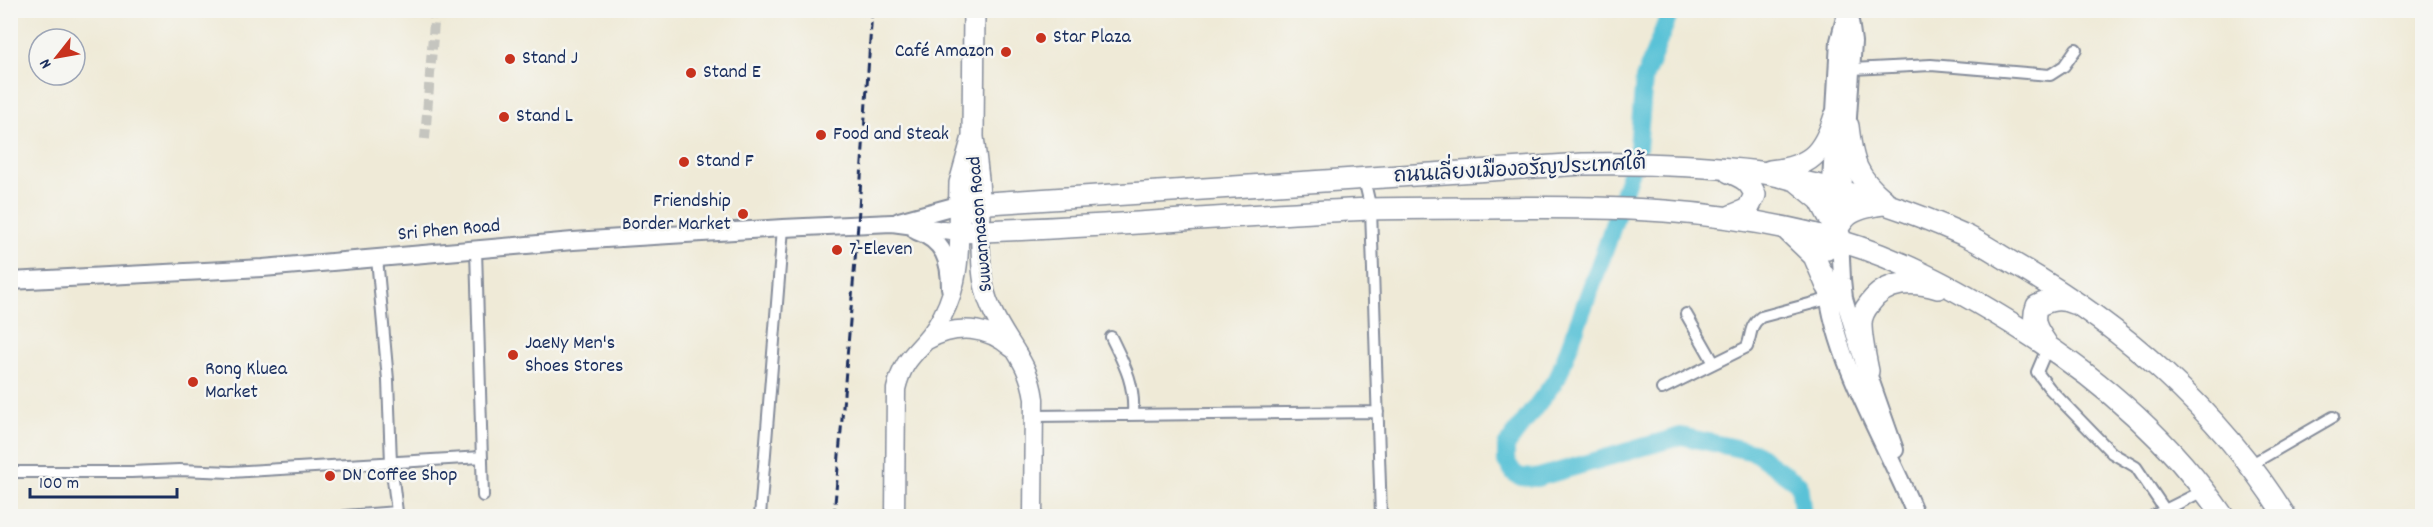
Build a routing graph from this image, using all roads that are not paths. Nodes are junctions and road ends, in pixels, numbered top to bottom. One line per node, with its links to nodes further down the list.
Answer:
1 (974, 10): 6 (highway, Suwannason Road)
2 (1848, 10): 4 (main road); 5 (main road)
3 (2076, 49): 4 (street)
4 (1852, 69): 5 (main road)
5 (1841, 121): 8 (highway); 13 (highway); 16 (main road)
6 (973, 137): 11 (highway, Suwannason Road); 12 (highway, Suwannason Road)
7 (1723, 169): 8 (highway, ถนนเลี่ยงเมืองอรัญประเทศใต้); 9 (highway, ถนนเลี่ยงเมืองอรัญประเทศใต้); 15 (highway)
8 (1760, 172): 10 (highway, ถนนเลี่ยงเมืองอรัญประเทศใต้)
9 (1364, 179): 11 (highway, ถนนเลี่ยงเมืองอรัญประเทศใต้); 14 (street)
10 (1795, 180): 16 (highway, ถนนเลี่ยงเมืองอรัญประเทศใต้); 16 (highway)
11 (979, 204): 12 (highway, ถนนเลี่ยงเมืองอรัญประเทศใต้); 20 (highway, Suwannason Road)
12 (958, 205): 17 (main road, Sri Phen Road); 21 (highway, Suwannason Road)
13 (1888, 206): 16 (highway, ถนนเลี่ยงเมืองอรัญประเทศใต้); 16 (highway); 28 (highway, ถนนเลี่ยงเมืองอรัญประเทศใต้)
14 (1371, 209): 15 (highway, ถนนเลี่ยงเมืองอรัญประเทศใต้); 20 (highway, ถนนเลี่ยงเมืองอรัญประเทศใต้); 37 (street)
15 (1731, 216): 19 (highway, ถนนเลี่ยงเมืองอรัญประเทศใต้)
16 (1835, 220): 19 (highway, ถนนเลี่ยงเมืองอรัญประเทศใต้); 25 (main road); 26 (highway, ถนนเลี่ยงเมืองอรัญประเทศใต้); 35 (main road)
17 (892, 223): 18 (main road, Sri Phen Road); 21 (main road, Sri Phen Road); 27 (main road)
18 (783, 228): 22 (main road, Sri Phen Road); 50 (street)
19 (1792, 230): 25 (highway)
20 (980, 231): 21 (highway, ถนนเลี่ยงเมืองอรัญประเทศใต้); 33 (main road, Suwannason Road)
21 (959, 232): 27 (main road, Suwannason Road)
22 (476, 250): 23 (main road, Sri Phen Road); 41 (street)
23 (376, 258): 24 (main road, Sri Phen Road); 42 (street)
24 (10, 281)
25 (1827, 292): 34 (street); 47 (main road)
26 (1964, 296): 32 (highway, ถนนเลี่ยงเมืองอรัญประเทศใต้); 35 (highway)
27 (951, 298): 31 (main road, Suwannason Road)
28 (2080, 306): 32 (highway); 43 (highway, ถนนเลี่ยงเมืองอรัญประเทศใต้)
29 (1686, 314): 34 (street)
30 (1111, 337): 38 (street)
31 (923, 343): 33 (main road); 51 (main road, Suwannason Road)
32 (2048, 346): 45 (highway, ถนนเลี่ยงเมืองอรัญประเทศใต้); 48 (street)
33 (1017, 352): 39 (main road, Suwannason Road)
34 (1714, 363): 36 (street)
35 (1868, 371): 47 (main road)
36 (1662, 389)
37 (1378, 412): 38 (street); 53 (street)
38 (1133, 414): 39 (street)
39 (1033, 416): 52 (main road, Suwannason Road)
40 (2333, 417): 43 (street)
41 (482, 458): 42 (street); 46 (street)
42 (391, 463): 44 (street); 49 (street)
43 (2250, 465): 56 (highway, ถนนเลี่ยงเมืองอรัญประเทศใต้)
44 (10, 472)
45 (2205, 490): 48 (street); 55 (highway, ถนนเลี่ยงเมืองอรัญประเทศใต้)
46 (483, 496)
47 (1913, 510)
48 (2165, 510): 54 (street)
49 (345, 516)
50 (760, 516)
51 (895, 516)
52 (1033, 516)
53 (1381, 516)
54 (2153, 516)
55 (2223, 516)
56 (2284, 516)

